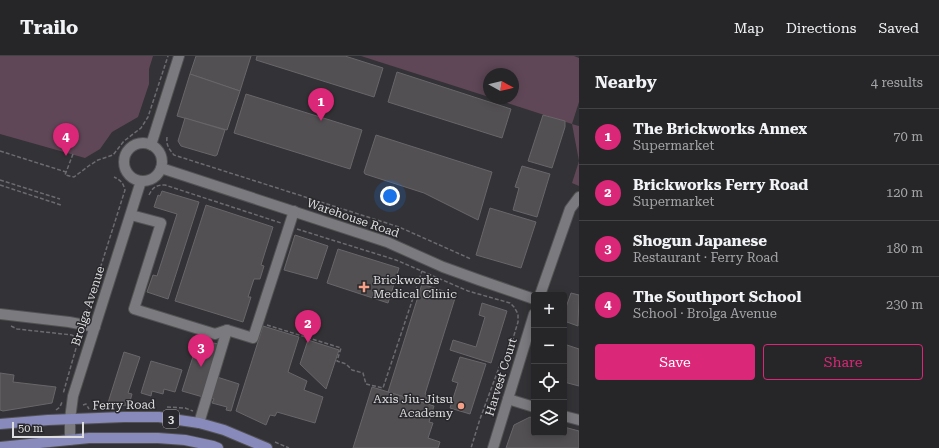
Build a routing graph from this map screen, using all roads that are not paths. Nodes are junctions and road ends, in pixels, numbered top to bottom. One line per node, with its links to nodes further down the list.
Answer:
1 (179, 56): 2 (street)
2 (151, 145): 3 (street); 4 (street)
3 (161, 168): 4 (street); 6 (street, Warehouse Road)
4 (141, 182): 7 (street, Brolga Avenue)
5 (579, 197): 8 (street)
6 (294, 211): 9 (street, Warehouse Road); 13 (street)
7 (131, 215): 12 (street, Brolga Avenue); 13 (street)
8 (541, 292)
9 (531, 298)
10 (0, 314): 12 (street)
11 (531, 324): 14 (street, Harvest Court)
12 (95, 327): 17 (street, Brolga Avenue)
13 (227, 330): 19 (street)
14 (508, 399): 15 (street); 25 (street, Harvest Court)
15 (531, 406)
16 (567, 417): 18 (street)
17 (70, 419): 19 (main road, Ferry Road / 3); 20 (main road, Ferry Road / 3); 21 (street, Brolga Avenue)
18 (579, 420)
19 (199, 423): 24 (main road, Ferry Road / 3)
20 (0, 424)
21 (70, 440): 22 (main road, 3); 23 (main road, 3)
22 (0, 447)
23 (214, 447)
24 (267, 448)
25 (493, 448)

